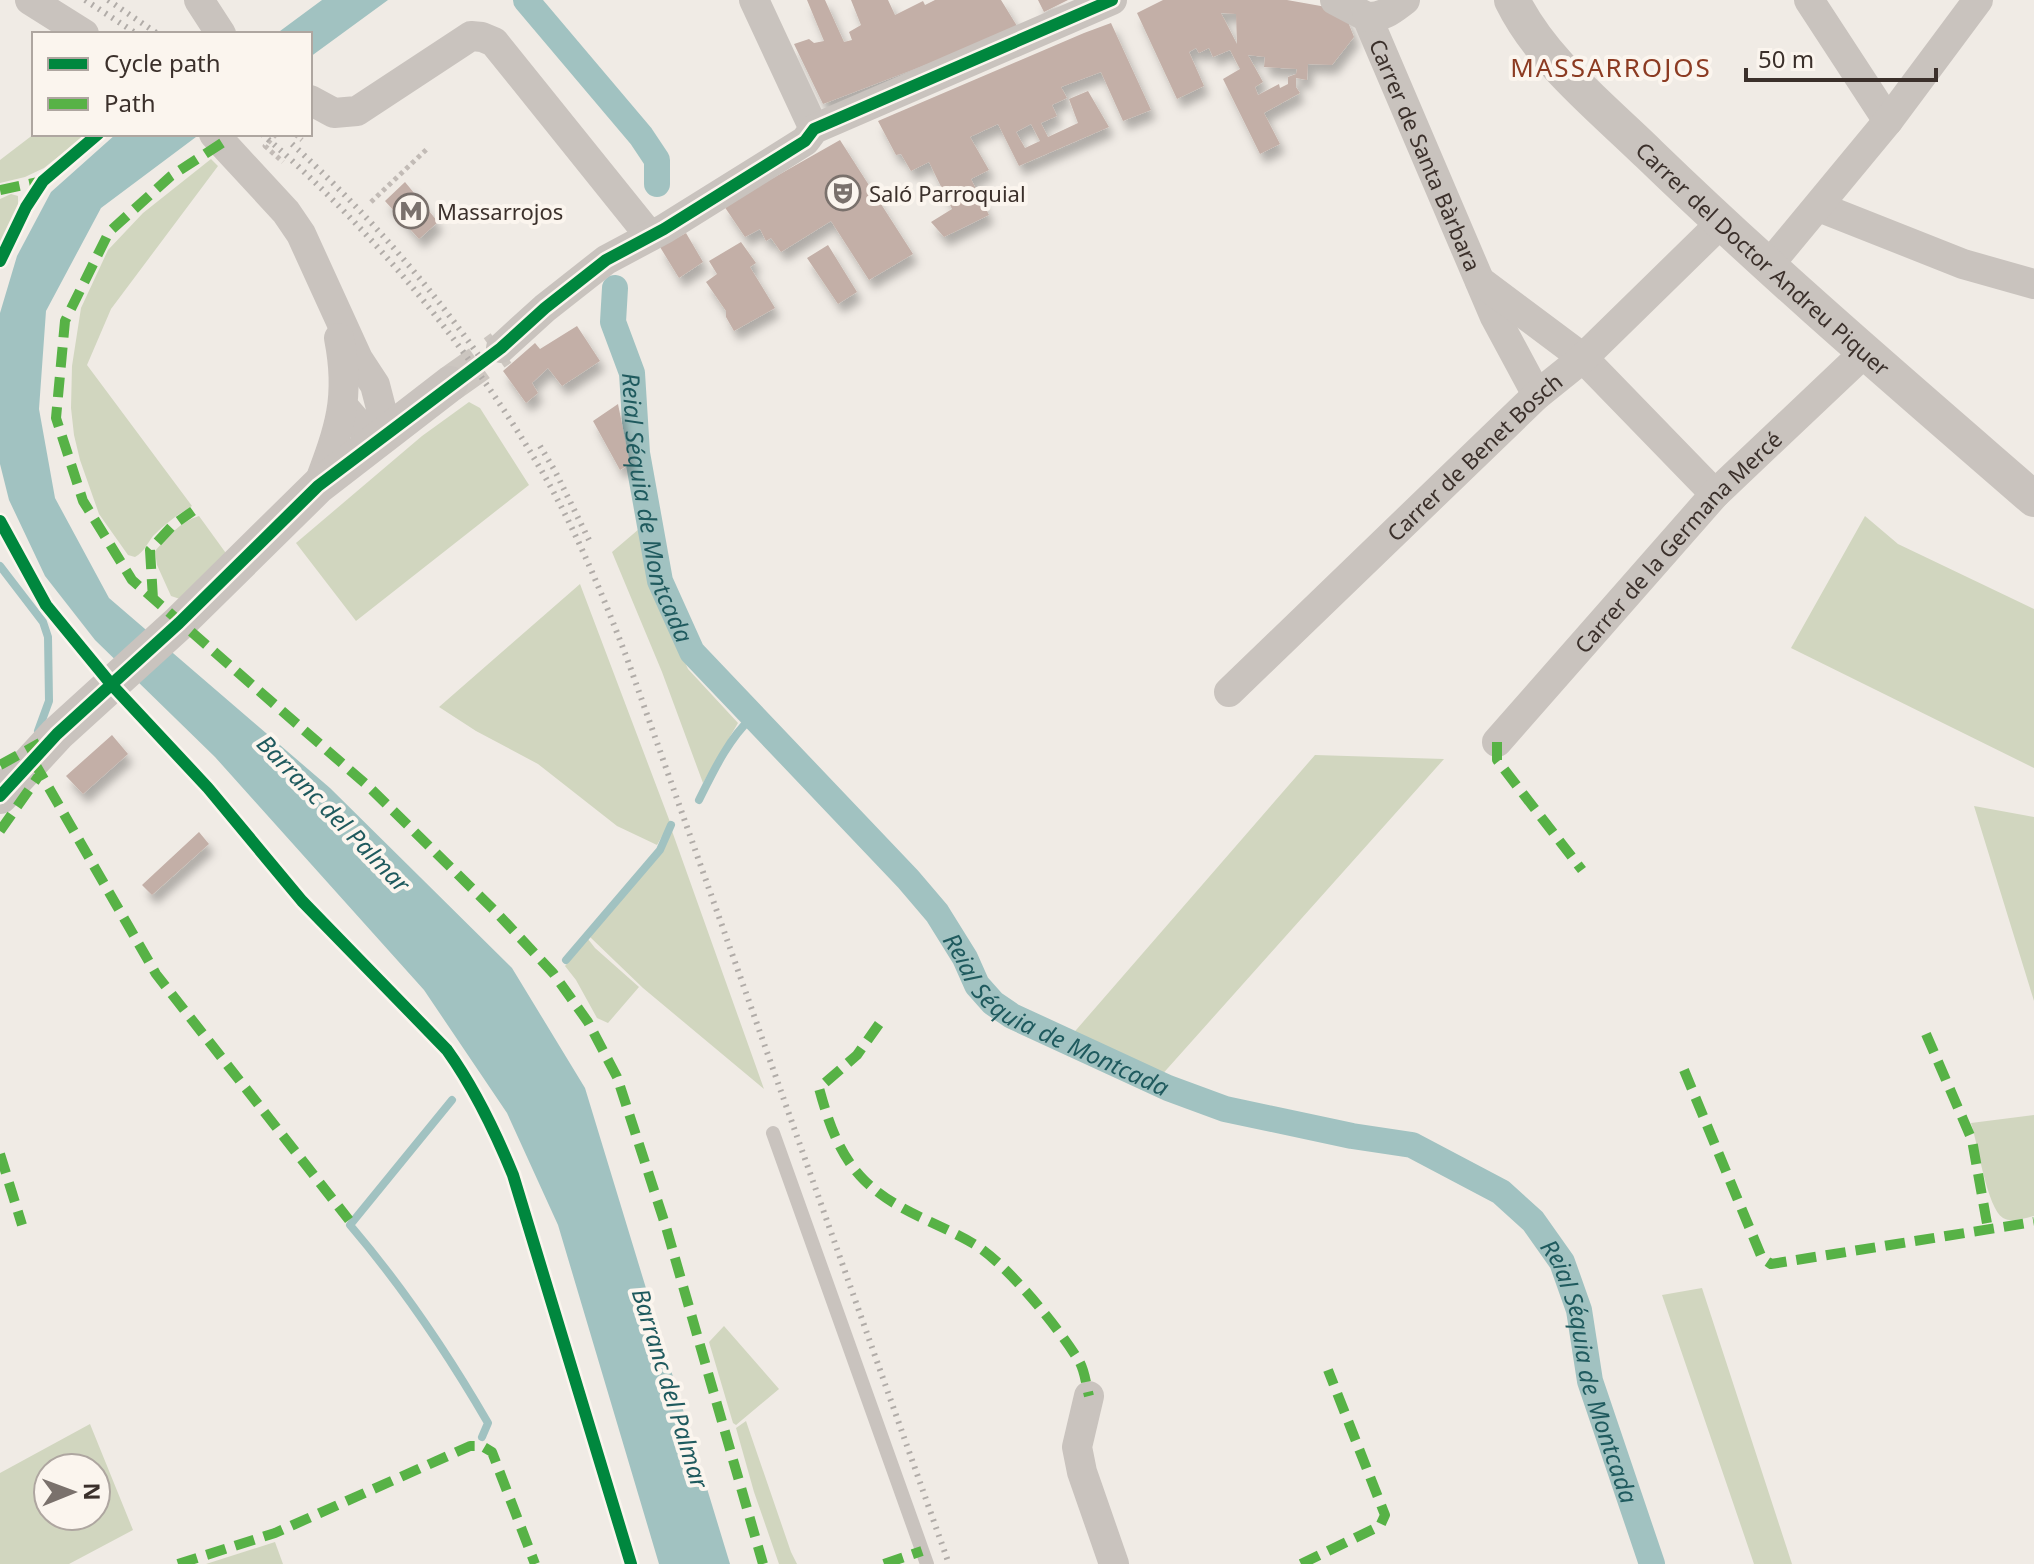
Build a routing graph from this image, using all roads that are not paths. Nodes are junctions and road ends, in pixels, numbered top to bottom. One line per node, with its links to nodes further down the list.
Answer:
1 (30, 0): 11 (street)
2 (199, 0): 12 (street)
3 (754, 0): 15 (street)
4 (1112, 0): 15 (street)
5 (1335, 0): 10 (street, Carrer de Santa Bàrbara)
6 (1405, 0): 10 (street)
7 (1512, 0): 18 (street, Carrer del Doctor Andreu Piquer)
8 (1809, 0): 14 (street)
9 (1978, 0): 14 (street)
10 (1367, 17): 21 (street, Carrer de Santa Bàrbara)
11 (81, 32)
12 (220, 32)
13 (312, 101): 19 (street)
14 (1888, 121): 17 (street)
15 (814, 129): 19 (street)
16 (216, 136): 23 (street)
17 (1819, 207): 20 (street); 22 (street)
18 (1721, 223): 20 (street, Carrer del Doctor Andreu Piquer); 26 (street, Carrer de Benet Bosch)
19 (650, 236): 24 (street)
20 (1768, 266): 25 (street, Carrer del Doctor Andreu Piquer)
21 (1479, 280): 26 (street, Carrer de Santa Bàrbara); 29 (street, Carrer de Santa Bàrbara)
22 (2034, 284)
23 (330, 301): 27 (street); 30 (street)
24 (501, 348)
25 (1865, 352): 33 (street, Carrer de la Germana Mercé); 34 (street, Carrer del Doctor Andreu Piquer)
26 (1583, 358): 29 (street, Carrer de Benet Bosch); 33 (street, Carrer de Santa Bàrbara)
27 (375, 385): 28 (street); 31 (street)
28 (448, 385): 31 (street)
29 (1537, 395): 35 (street, Carrer de Benet Bosch)
30 (343, 406): 31 (street); 32 (street)
31 (383, 436): 32 (street)
32 (318, 486): 37 (street)
33 (1715, 494): 36 (street, Carrer de la Germana Mercé)
34 (2034, 499)
35 (1229, 692)
36 (1497, 742)
37 (0, 796)
38 (773, 1133): 40 (lane)
39 (1089, 1396): 41 (street)
40 (927, 1564)
41 (1114, 1564)

